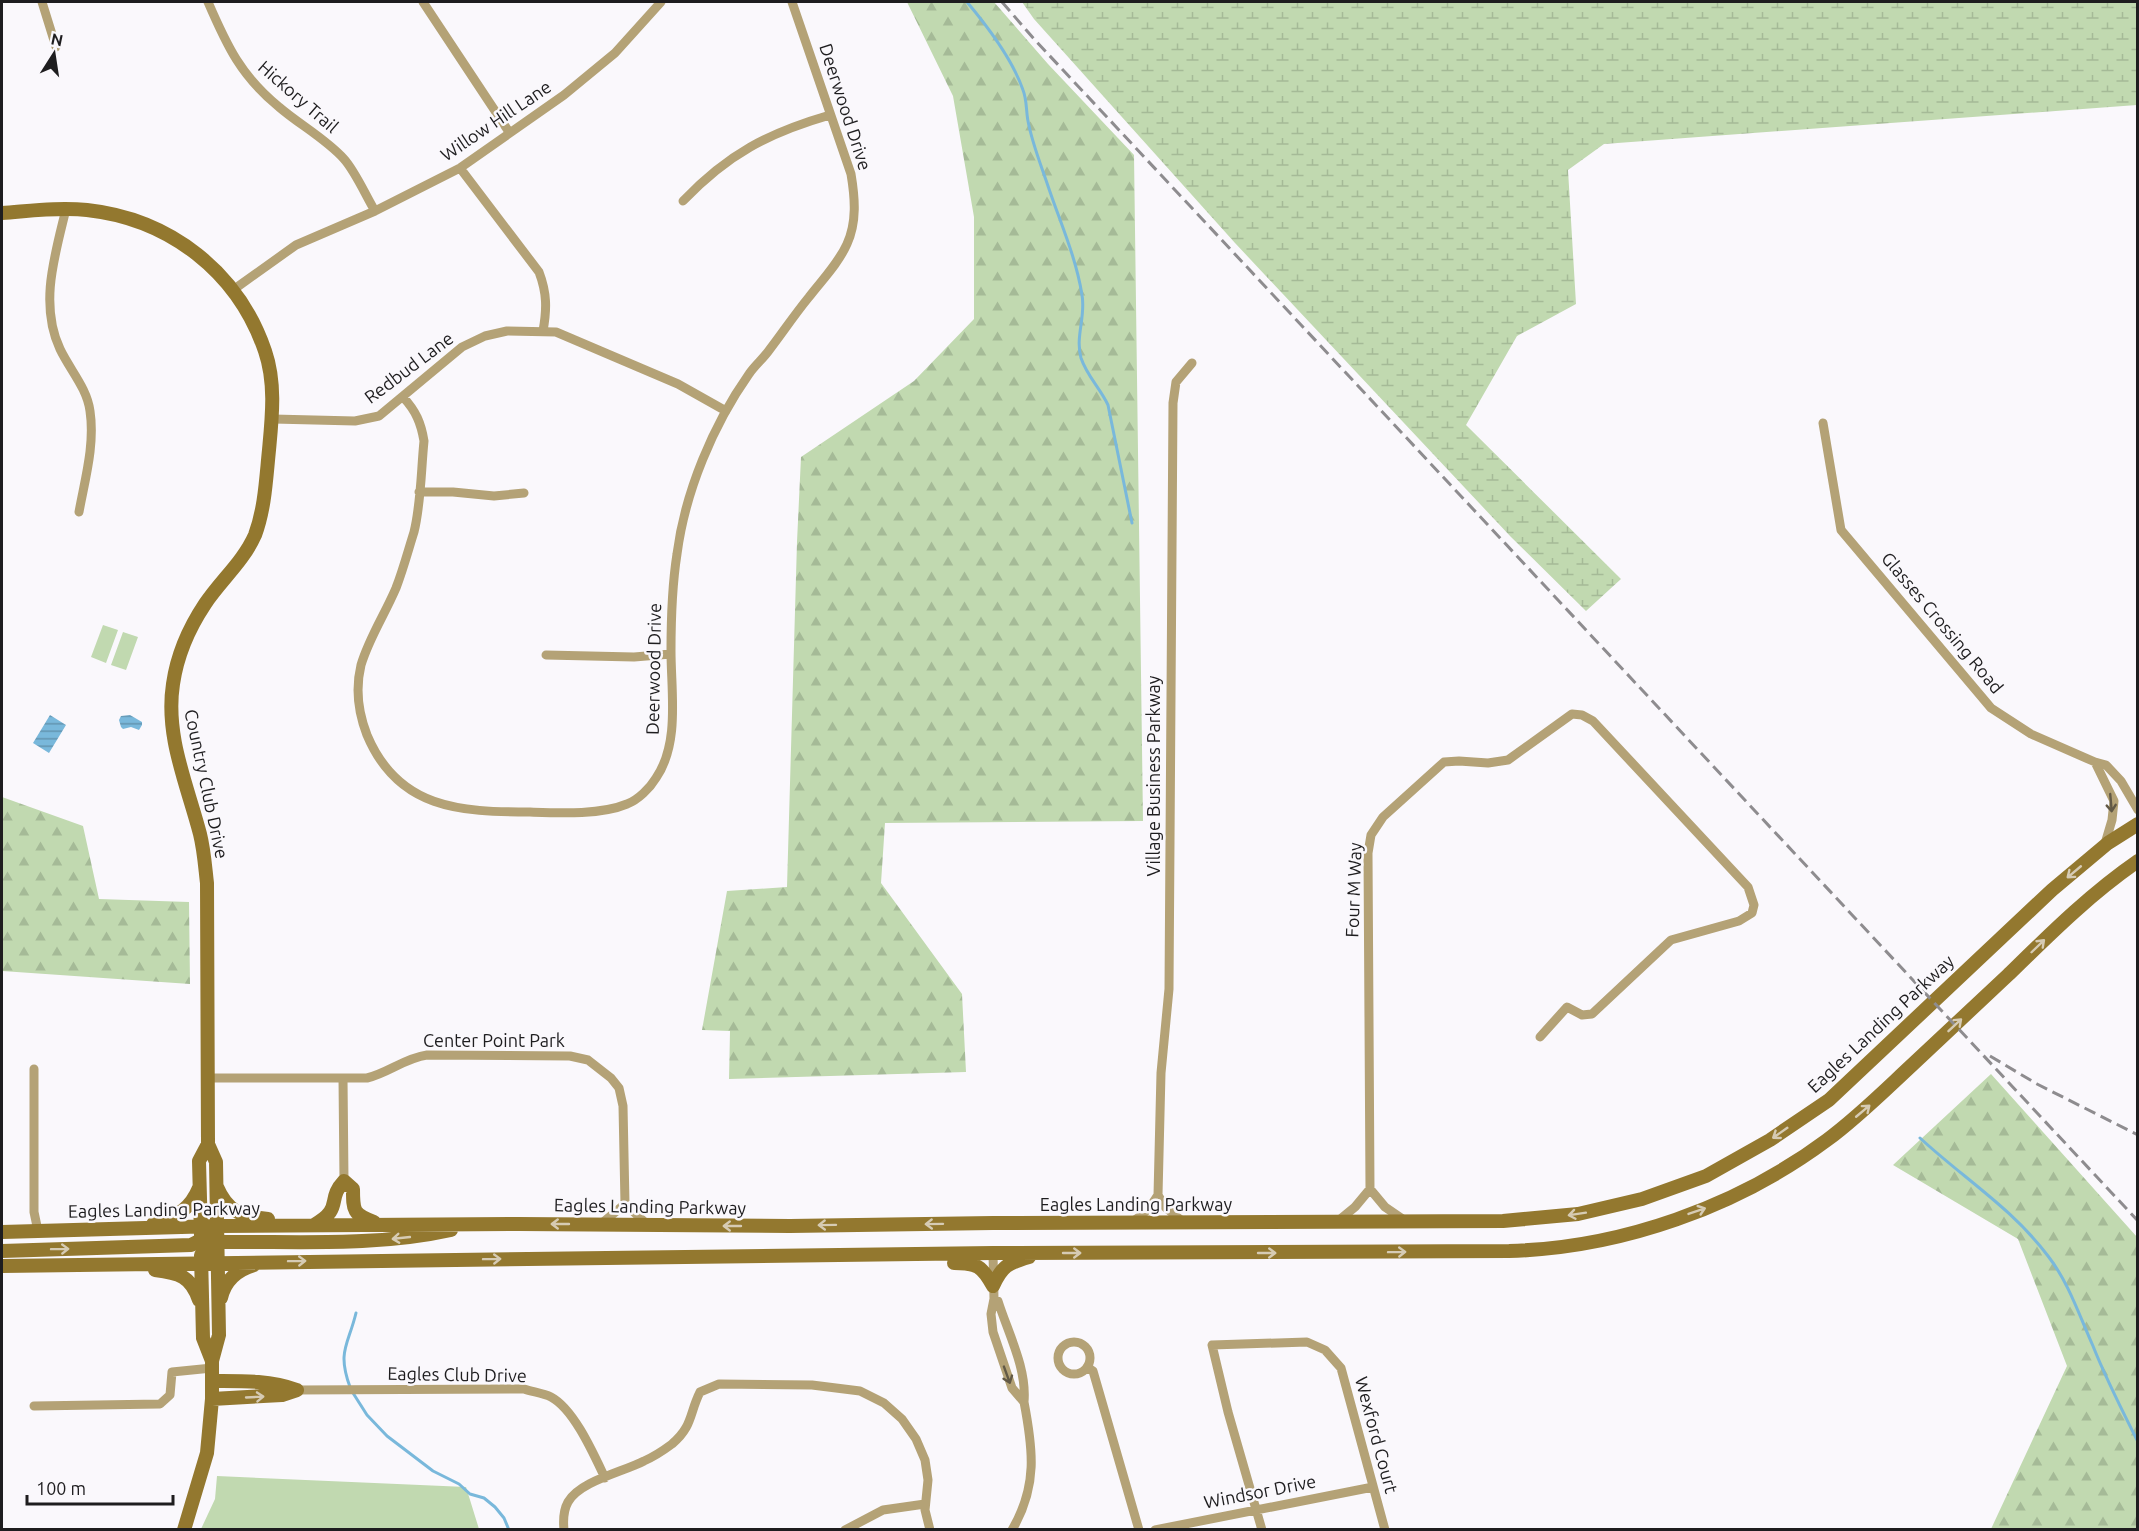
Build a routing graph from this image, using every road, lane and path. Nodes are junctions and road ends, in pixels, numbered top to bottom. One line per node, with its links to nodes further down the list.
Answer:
1 (42, 2): 6 (street)
2 (208, 2): 12 (street, Hickory Trail)
3 (423, 2): 8 (street)
4 (661, 2): 8 (street, Willow Hill Lane)
5 (792, 2): 7 (street, Deerwood Drive)
6 (56, 47)
7 (830, 115): 10 (street); 18 (street, Deerwood Drive)
8 (509, 132): 9 (street, Willow Hill Lane)
9 (460, 168): 12 (street, Willow Hill Lane); 15 (street)
10 (683, 201)
11 (66, 209): 13 (main road, Country Club Drive); 14 (main road, Country Club Drive); 23 (street)
12 (375, 211): 14 (street, Willow Hill Lane)
13 (2, 213)
14 (233, 290): 19 (main road, Country Club Drive)
15 (543, 331): 17 (street, Redbud Lane); 18 (street, Redbud Lane)
16 (1192, 363): 42 (street, Village Business Parkway)
17 (404, 397): 19 (street, Redbud Lane); 21 (street, Deerwood Drive)
18 (726, 411): 24 (street, Deerwood Drive)
19 (273, 419): 35 (main road, Country Club Drive)
20 (1823, 423): 26 (street, Glasses Crossing Road)
21 (419, 492): 22 (street); 24 (street, Deerwood Drive)
22 (524, 493)
23 (79, 512)
24 (671, 654): 25 (street)
25 (546, 655)
26 (2095, 762): 27 (street, Glasses Crossing Road); 31 (street, one-way to 31)
27 (2121, 781): 28 (street); 29 (street, Glasses Crossing Road)
28 (2138, 793)
29 (2138, 810)
30 (2138, 824): 31 (main road, Eagles Landing Parkway)
31 (2104, 847): 45 (main road, Eagles Landing Parkway, one-way to 45)
32 (2138, 861): 61 (main road, one-way to 32)
33 (1540, 1036): 41 (street, Four M Way)
34 (34, 1069): 55 (street)
35 (208, 1078): 36 (street, Center Point Park); 37 (main road, Country Club Drive)
36 (343, 1078): 38 (street); 43 (street, Center Point Park)
37 (208, 1144): 39 (main road, Country Club Drive); 40 (main road, Country Club Drive)
38 (344, 1180): 50 (main road); 51 (main road)
39 (216, 1185): 50 (main road); 52 (main road, Country Club Drive)
40 (200, 1186): 54 (main road); 57 (main road, Country Club Drive)
41 (1370, 1189): 44 (street); 45 (street)
42 (1158, 1195): 46 (street); 49 (street)
43 (625, 1204): 48 (street); 53 (street)
44 (1337, 1222): 45 (main road, Eagles Landing Parkway); 46 (main road, Eagles Landing Parkway)
45 (1406, 1222)
46 (1187, 1223): 49 (main road, Eagles Landing Parkway)
47 (479, 1224): 48 (main road, Eagles Landing Parkway, one-way to 47); 51 (main road, Eagles Landing Parkway); 58 (main road, one-way to 58)
48 (601, 1224): 53 (main road, Eagles Landing Parkway)
49 (1129, 1224): 53 (main road, Eagles Landing Parkway, one-way to 53)
50 (314, 1225): 51 (main road, Eagles Landing Parkway); 52 (main road, Eagles Landing Parkway)
51 (382, 1225)
52 (217, 1226): 57 (main road, Eagles Landing Parkway); 58 (main road, Country Club Drive)
53 (649, 1226)
54 (140, 1228): 55 (main road, Eagles Landing Parkway); 57 (main road, Eagles Landing Parkway)
55 (38, 1231): 56 (main road, Eagles Landing Parkway)
56 (2, 1232)
57 (201, 1233): 59 (main road, one-way to 57); 64 (main road, Country Club Drive)
58 (218, 1242): 64 (main road); 65 (main road, Country Club Drive)
59 (2, 1251)
60 (993, 1253): 61 (main road); 62 (main road); 68 (street)
61 (1046, 1253): 68 (main road)
62 (826, 1256): 63 (main road, one-way to 62); 68 (main road)
63 (269, 1261): 65 (main road); 70 (main road)
64 (202, 1262): 65 (main road); 66 (main road); 69 (main road, Country Club Drive)
65 (218, 1262): 70 (main road, Country Club Drive)
66 (99, 1265): 67 (main road); 69 (main road)
67 (2, 1266)
68 (994, 1296): 75 (street); 75 (street, one-way to 75)
69 (202, 1308): 72 (main road, Country Club Drive)
70 (219, 1309): 72 (main road, Country Club Drive)
71 (1087, 1367): 86 (street)
72 (212, 1370): 73 (main road); 74 (main road, Country Club Drive); 76 (street)
73 (297, 1390): 74 (main road, one-way to 73); 77 (street, Eagles Club Drive)
74 (212, 1399): 82 (main road, Country Club Drive)
75 (1024, 1402): 81 (street)
76 (34, 1406)
77 (605, 1478): 79 (street); 83 (street)
78 (1373, 1487): 80 (street, Windsor Drive); 80 (street, Wexford Court); 89 (street, Wexford Court)
79 (925, 1504): 84 (street); 85 (street)
80 (1257, 1509): 87 (street, Windsor Drive); 88 (street)
81 (1015, 1528)
82 (184, 1530)
83 (564, 1530)
84 (845, 1530)
85 (930, 1530)
86 (1139, 1530)
87 (1155, 1530)
88 (1262, 1530)
89 (1385, 1530)

